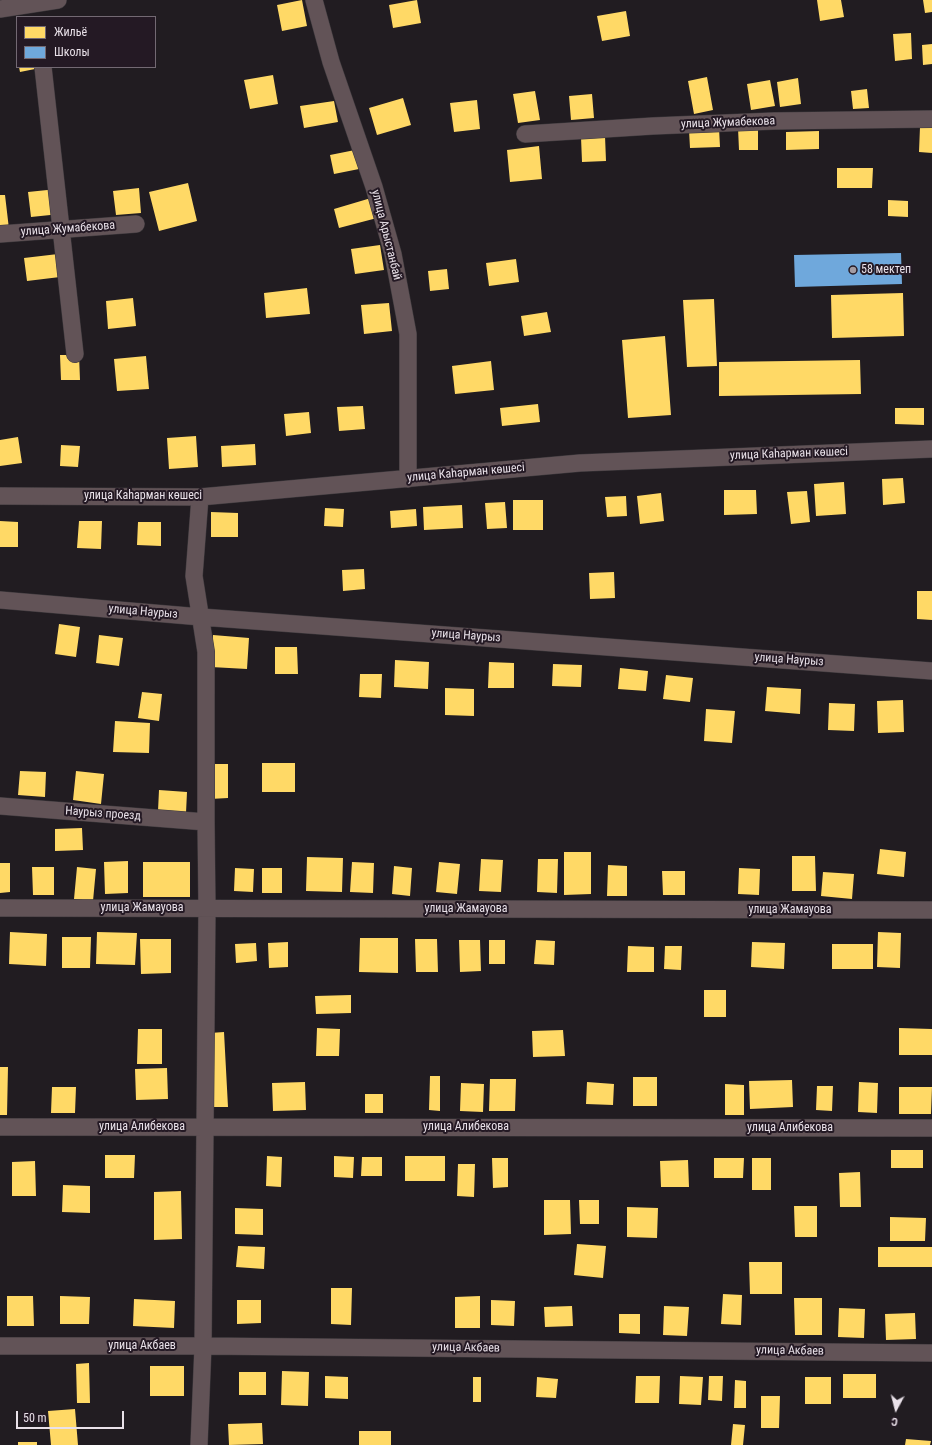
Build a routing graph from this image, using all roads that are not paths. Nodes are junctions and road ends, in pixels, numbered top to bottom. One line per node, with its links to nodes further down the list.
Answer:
1 (58, 0): 4 (street)
2 (314, 0): 13 (street, улица Арыстанбай)
3 (0, 9): 4 (street)
4 (37, 10)
5 (43, 68): 9 (street)
6 (932, 119): 7 (street, улица Жумабекова)
7 (525, 134)
8 (136, 224): 9 (street, улица Жумабекова)
9 (60, 229): 10 (street, улица Жумабекова); 11 (street)
10 (0, 234)
11 (75, 354)
12 (932, 449): 13 (street, улица Каһарман көшесі)
13 (408, 479): 15 (street, улица Каһарман көшесі)
14 (0, 496): 15 (street, улица Каһарман көшесі)
15 (200, 497): 17 (street)
16 (0, 600): 17 (street, улица Наурыз)
17 (202, 617): 18 (street, улица Наурыз); 20 (street)
18 (932, 671)
19 (0, 806): 20 (street, Наурыз проезд)
20 (206, 822): 22 (street)
21 (0, 908): 22 (street, улица Жамауова)
22 (207, 908): 23 (street, улица Жамауова); 25 (street)
23 (932, 910)
24 (0, 1127): 25 (street, улица Алибекова)
25 (204, 1127): 26 (street, улица Алибекова); 28 (street)
26 (932, 1128)
27 (0, 1346): 28 (street, улица Акбаев)
28 (203, 1346): 29 (street, улица Акбаев); 30 (street)
29 (932, 1353)
30 (198, 1445)

